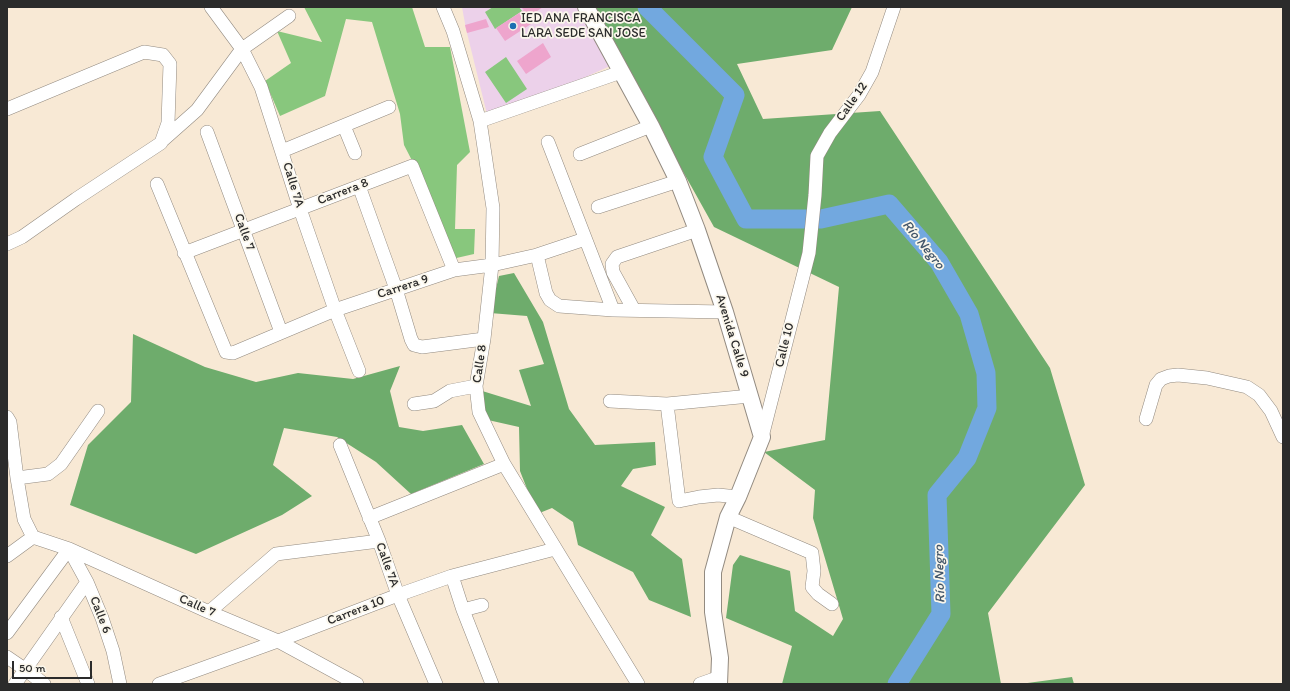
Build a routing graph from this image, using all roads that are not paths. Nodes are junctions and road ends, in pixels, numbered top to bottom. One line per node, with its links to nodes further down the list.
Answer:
1 (211, 7): 6 (street, Calle 7A)
2 (443, 7): 10 (street, Calle 8)
3 (586, 7): 7 (street, Avenida Calle 9)
4 (894, 7): 28 (street, Calle 12)
5 (289, 16): 6 (street)
6 (242, 49): 15 (street); 16 (street, Calle 7A)
7 (622, 72): 10 (street); 12 (street, Avenida Calle 9)
8 (389, 107): 11 (street)
9 (7, 109): 15 (street)
10 (480, 121): 31 (street, Calle 8)
11 (344, 126): 16 (street); 17 (street)
12 (651, 126): 18 (street); 19 (street, Avenida Calle 9)
13 (207, 132): 24 (street, Calle 7)
14 (548, 142): 26 (street)
15 (161, 143): 27 (street)
16 (282, 151): 23 (street, Calle 7A)
17 (355, 153)
18 (580, 154)
19 (678, 181): 22 (street); 25 (street, Avenida Calle 9)
20 (157, 184): 29 (street)
21 (359, 186): 23 (street, Carrera 8); 32 (street, Carrera 8); 33 (street)
22 (598, 207)
23 (300, 208): 24 (street, Carrera 8); 34 (street, Calle 7A)
24 (243, 230): 29 (street, Carrera 8); 38 (street, Calle 7)
25 (697, 230): 36 (street); 37 (street, Avenida Calle 9)
26 (586, 239): 30 (street, Carrera 9); 35 (street)
27 (7, 244)
28 (809, 252): 49 (street, Calle 10)
29 (184, 253): 38 (street, Carrera 9)
30 (537, 254): 31 (street, Carrera 9); 35 (street)
31 (492, 265): 32 (street, Carrera 9); 39 (street, Calle 8)
32 (454, 270): 33 (street, Carrera 9)
33 (396, 288): 34 (street, Carrera 9); 39 (street)
34 (335, 310): 38 (street, Carrera 9); 40 (street, Calle 7A)
35 (613, 310): 36 (street)
36 (634, 310): 37 (street)
37 (725, 312): 42 (street, Avenida Calle 9)
38 (281, 332)
39 (484, 339): 41 (street, Calle 8)
40 (359, 371)
41 (476, 386): 44 (street); 52 (street, Calle 8)
42 (750, 396): 45 (street); 49 (street, Avenida Calle 9)
43 (610, 401): 45 (street)
44 (414, 404)
45 (667, 404): 54 (street)
46 (98, 411): 53 (street)
47 (7, 417): 53 (street)
48 (1146, 419): 50 (street)
49 (762, 436): 54 (street)
50 (1283, 437)
51 (340, 445): 56 (street, Calle 7A)
52 (504, 464): 56 (street); 60 (street, Calle 8)
53 (17, 478): 57 (street)
54 (738, 496): 55 (street)
55 (728, 517): 65 (street); 74 (street)
56 (369, 518): 58 (street, Calle 7A)
57 (33, 537): 59 (street, Calle 7); 61 (street)
58 (379, 541): 64 (street, Calle 7A); 68 (street)
59 (69, 549): 63 (street, Calle 6); 68 (street, Calle 7); 70 (street)
60 (555, 549): 62 (street, Carrera 10); 83 (street, Calle 8)
61 (7, 556)
62 (452, 576): 64 (street, Carrera 10); 67 (street)
63 (87, 582): 69 (street); 78 (street, Calle 6)
64 (398, 595): 71 (street, Carrera 10); 81 (street, Calle 7A)
65 (832, 604)
66 (482, 605): 67 (street)
67 (463, 610): 82 (street)
68 (209, 612): 71 (street, Calle 7)
69 (62, 617): 73 (street); 77 (street)
70 (7, 633)
71 (278, 641): 79 (street, Carrera 10); 80 (street, Calle 7)
72 (7, 657): 73 (street)
73 (26, 670): 75 (street); 76 (street)
74 (720, 680): 84 (street)
75 (15, 684)
76 (44, 684)
77 (88, 684)
78 (120, 684)
79 (159, 684)
80 (357, 684)
81 (436, 684)
82 (492, 684)
83 (638, 684)
84 (700, 684)

